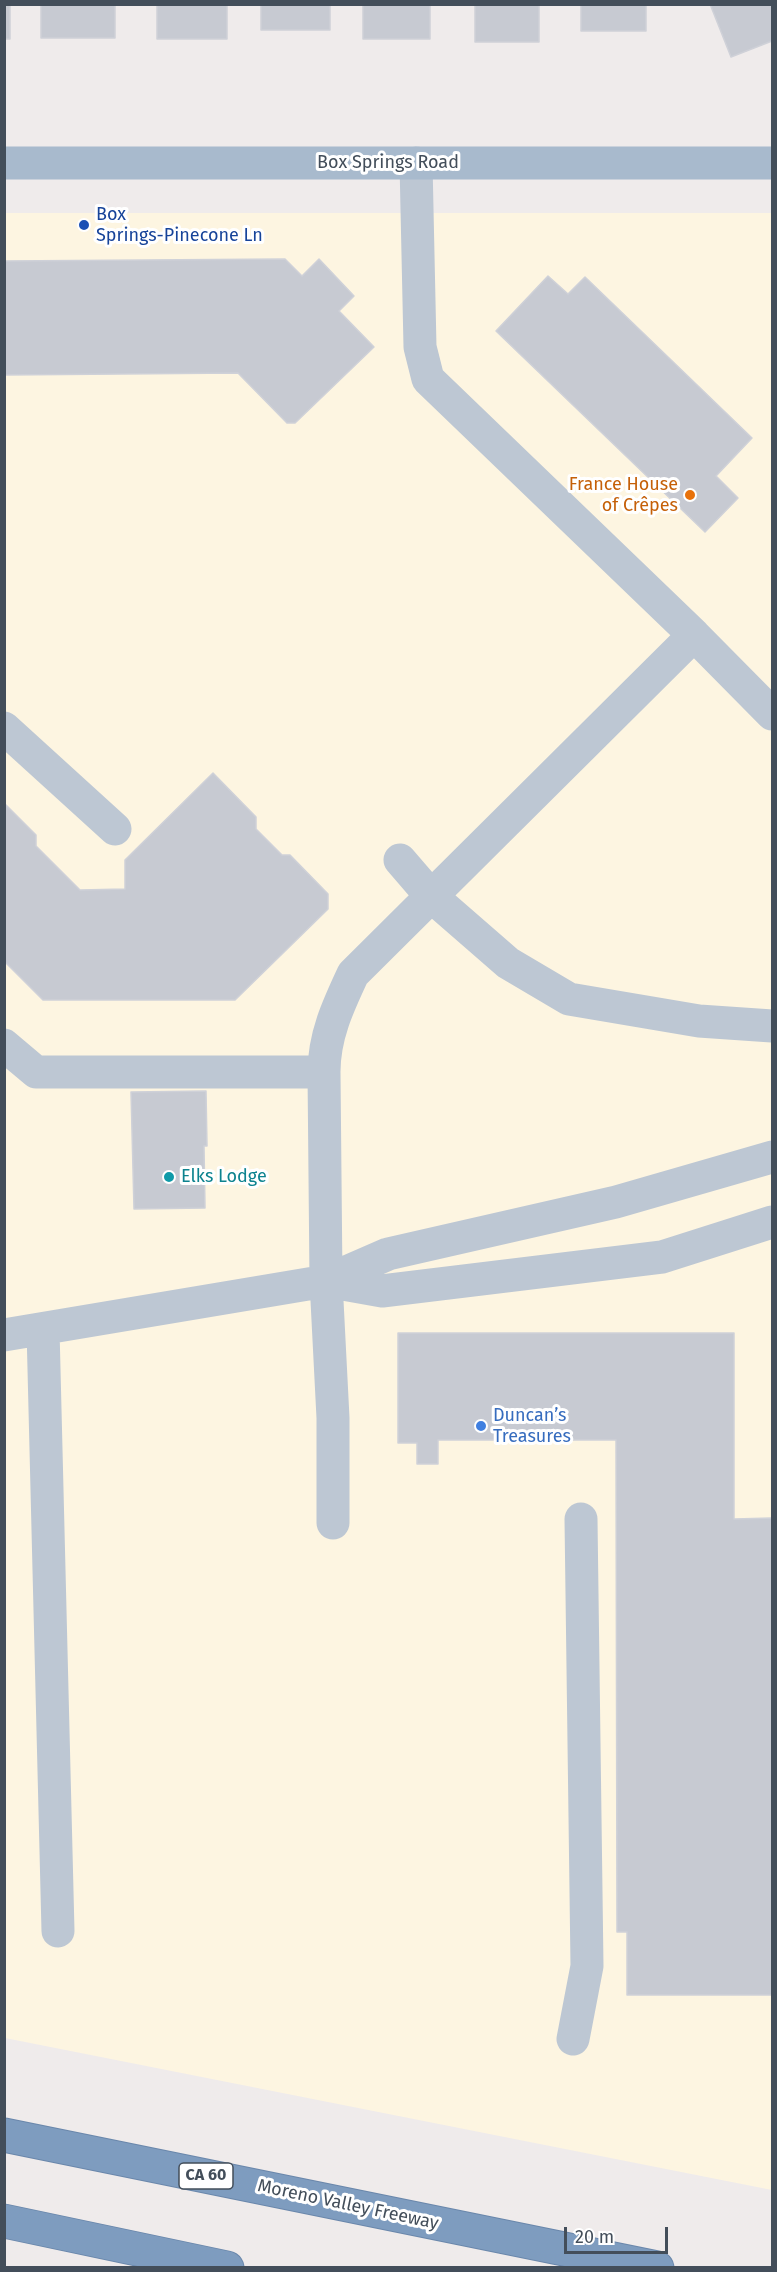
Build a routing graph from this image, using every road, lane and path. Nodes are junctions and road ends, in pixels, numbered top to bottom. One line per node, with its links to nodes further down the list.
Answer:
1 (4, 163): 2 (main road, Box Springs Road)
2 (416, 163): 3 (main road, Box Springs Road); 4 (lane)
3 (772, 163)
4 (694, 635): 5 (lane); 9 (lane)
5 (772, 714)
6 (4, 728): 7 (lane)
7 (115, 829)
8 (400, 860): 9 (lane)
9 (431, 896): 10 (lane); 12 (lane)
10 (772, 1026)
11 (4, 1045): 12 (lane)
12 (324, 1072): 15 (lane)
13 (772, 1157): 15 (lane)
14 (772, 1222): 15 (lane)
15 (326, 1281): 16 (lane); 19 (lane)
16 (43, 1329): 17 (lane); 20 (lane)
17 (4, 1335)
18 (581, 1519): 21 (lane)
19 (333, 1523)
20 (58, 1931)
21 (573, 2039)
22 (4, 2134): 25 (highway, Moreno Valley Freeway / CA 60)
23 (4, 2221): 24 (highway)
24 (227, 2268)
25 (657, 2268)

